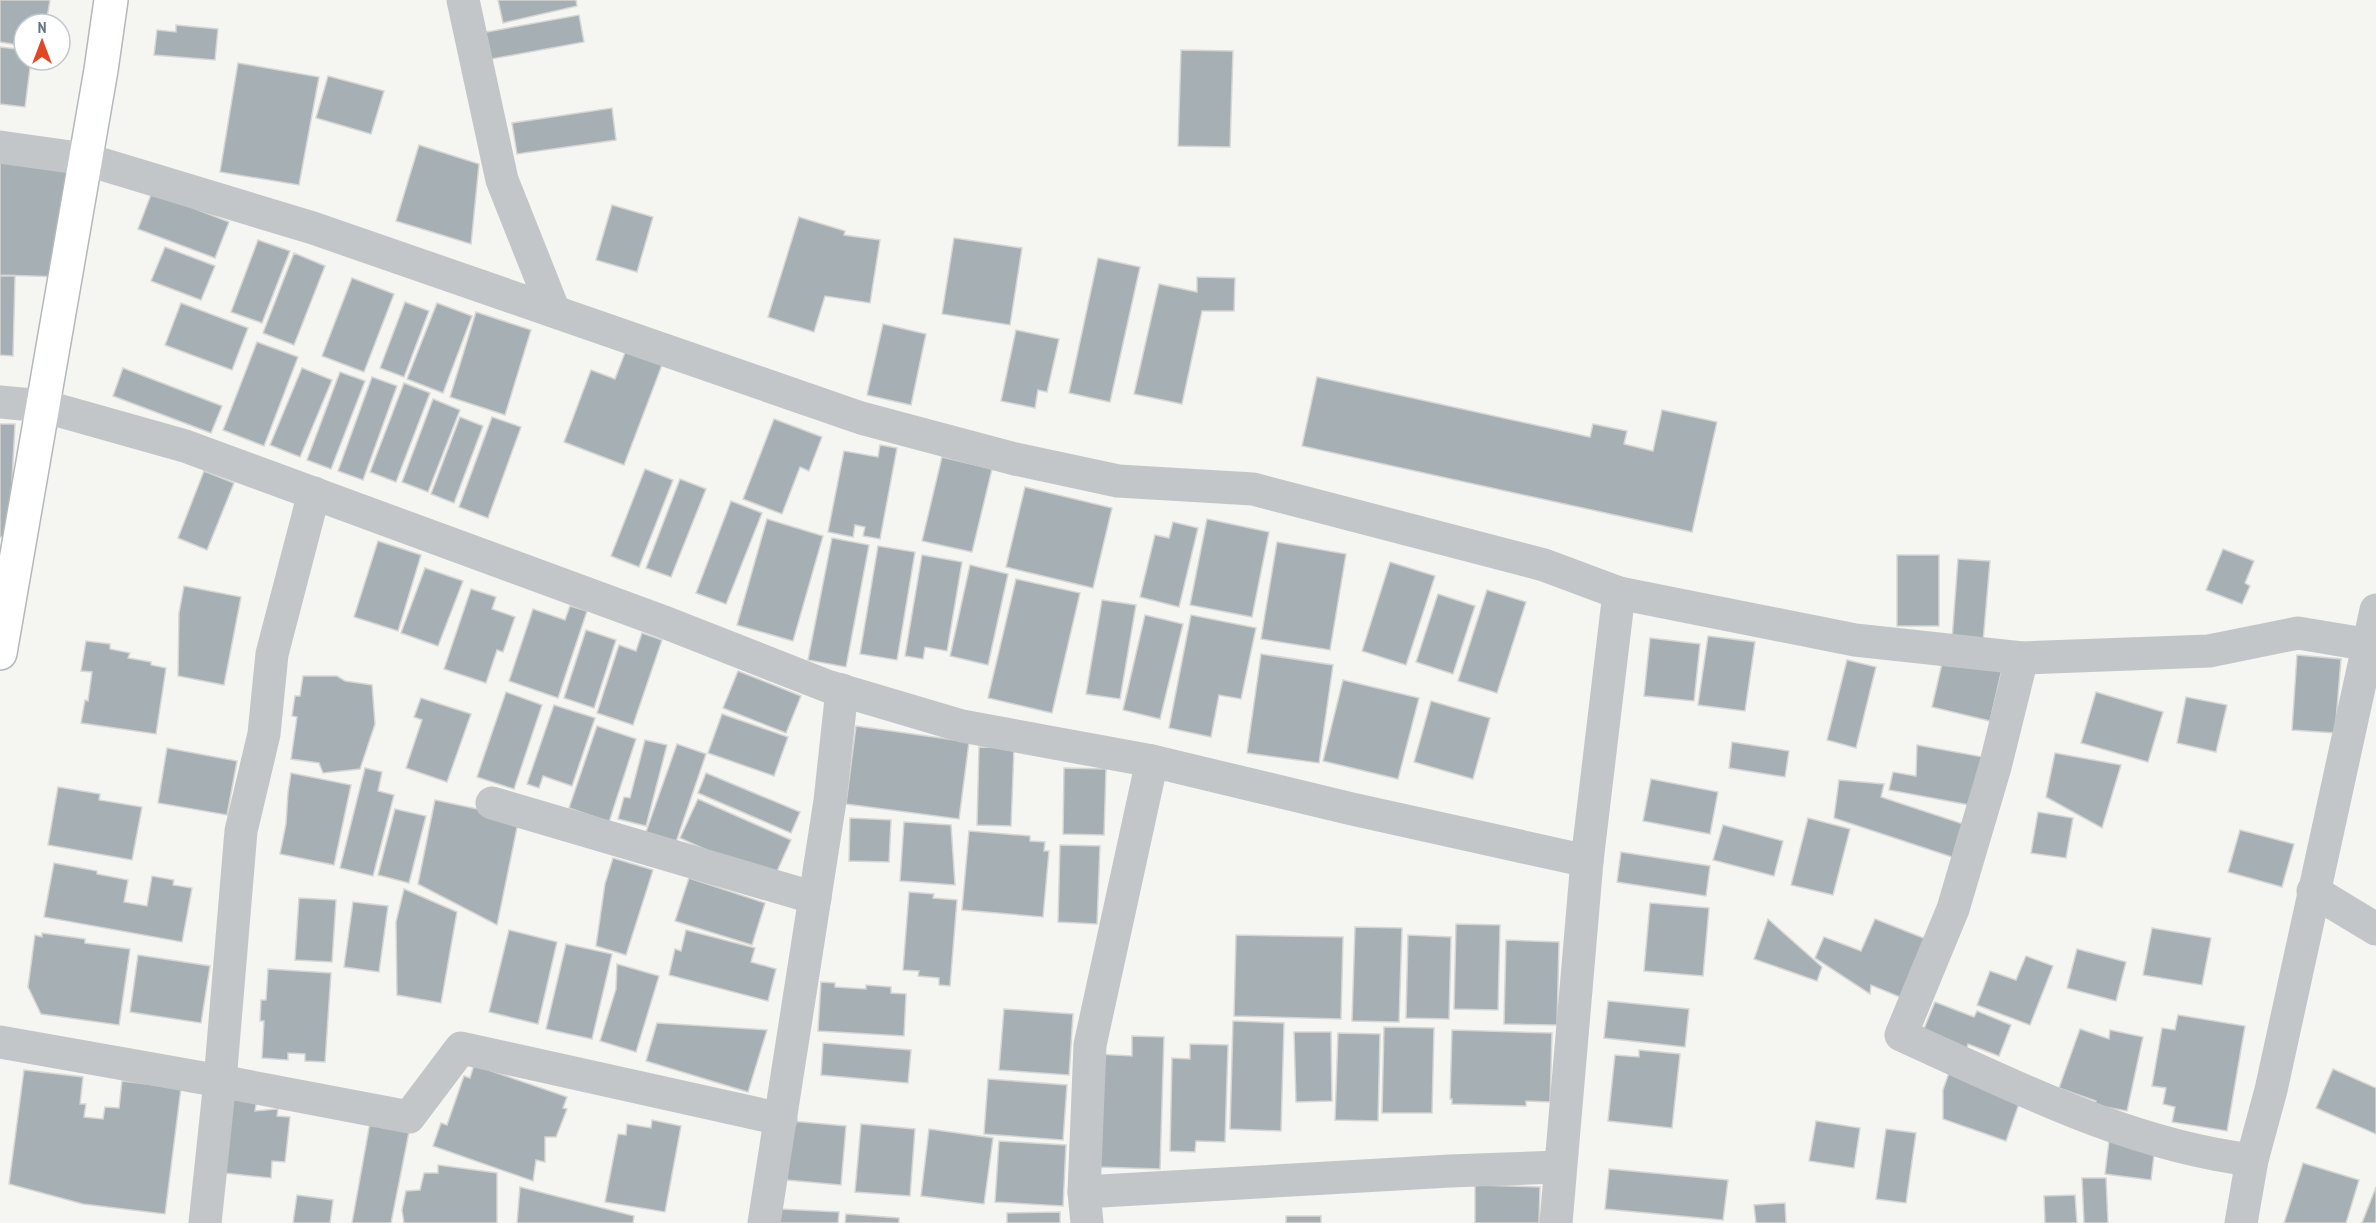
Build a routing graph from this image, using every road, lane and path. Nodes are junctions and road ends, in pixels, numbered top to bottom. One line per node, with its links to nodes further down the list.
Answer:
1 (111, 0): 4 (main road)
2 (463, 0): 5 (street)
3 (0, 147): 4 (street)
4 (85, 159): 5 (street); 7 (main road)
5 (554, 311): 9 (street)
6 (0, 402): 7 (street)
7 (43, 406): 8 (street); 12 (main road)
8 (314, 493): 14 (street); 22 (street)
9 (1619, 593): 13 (street); 17 (street)
10 (2376, 610): 11 (street)
11 (2373, 646): 13 (street); 18 (street)
12 (0, 653)
13 (2022, 658): 24 (street)
14 (842, 690): 15 (street); 19 (street)
15 (1152, 761): 17 (street); 26 (street)
16 (492, 803): 19 (street)
17 (1587, 861): 25 (street)
18 (2313, 891): 20 (street); 24 (street)
19 (815, 898): 23 (street)
20 (2376, 928)
21 (0, 1042): 22 (street)
22 (220, 1081): 23 (street); 27 (street)
23 (781, 1119): 28 (street)
24 (2252, 1160): 30 (street)
25 (1560, 1167): 26 (street); 29 (street)
26 (1086, 1207)
27 (205, 1223)
28 (764, 1223)
29 (1556, 1223)
30 (2241, 1223)

